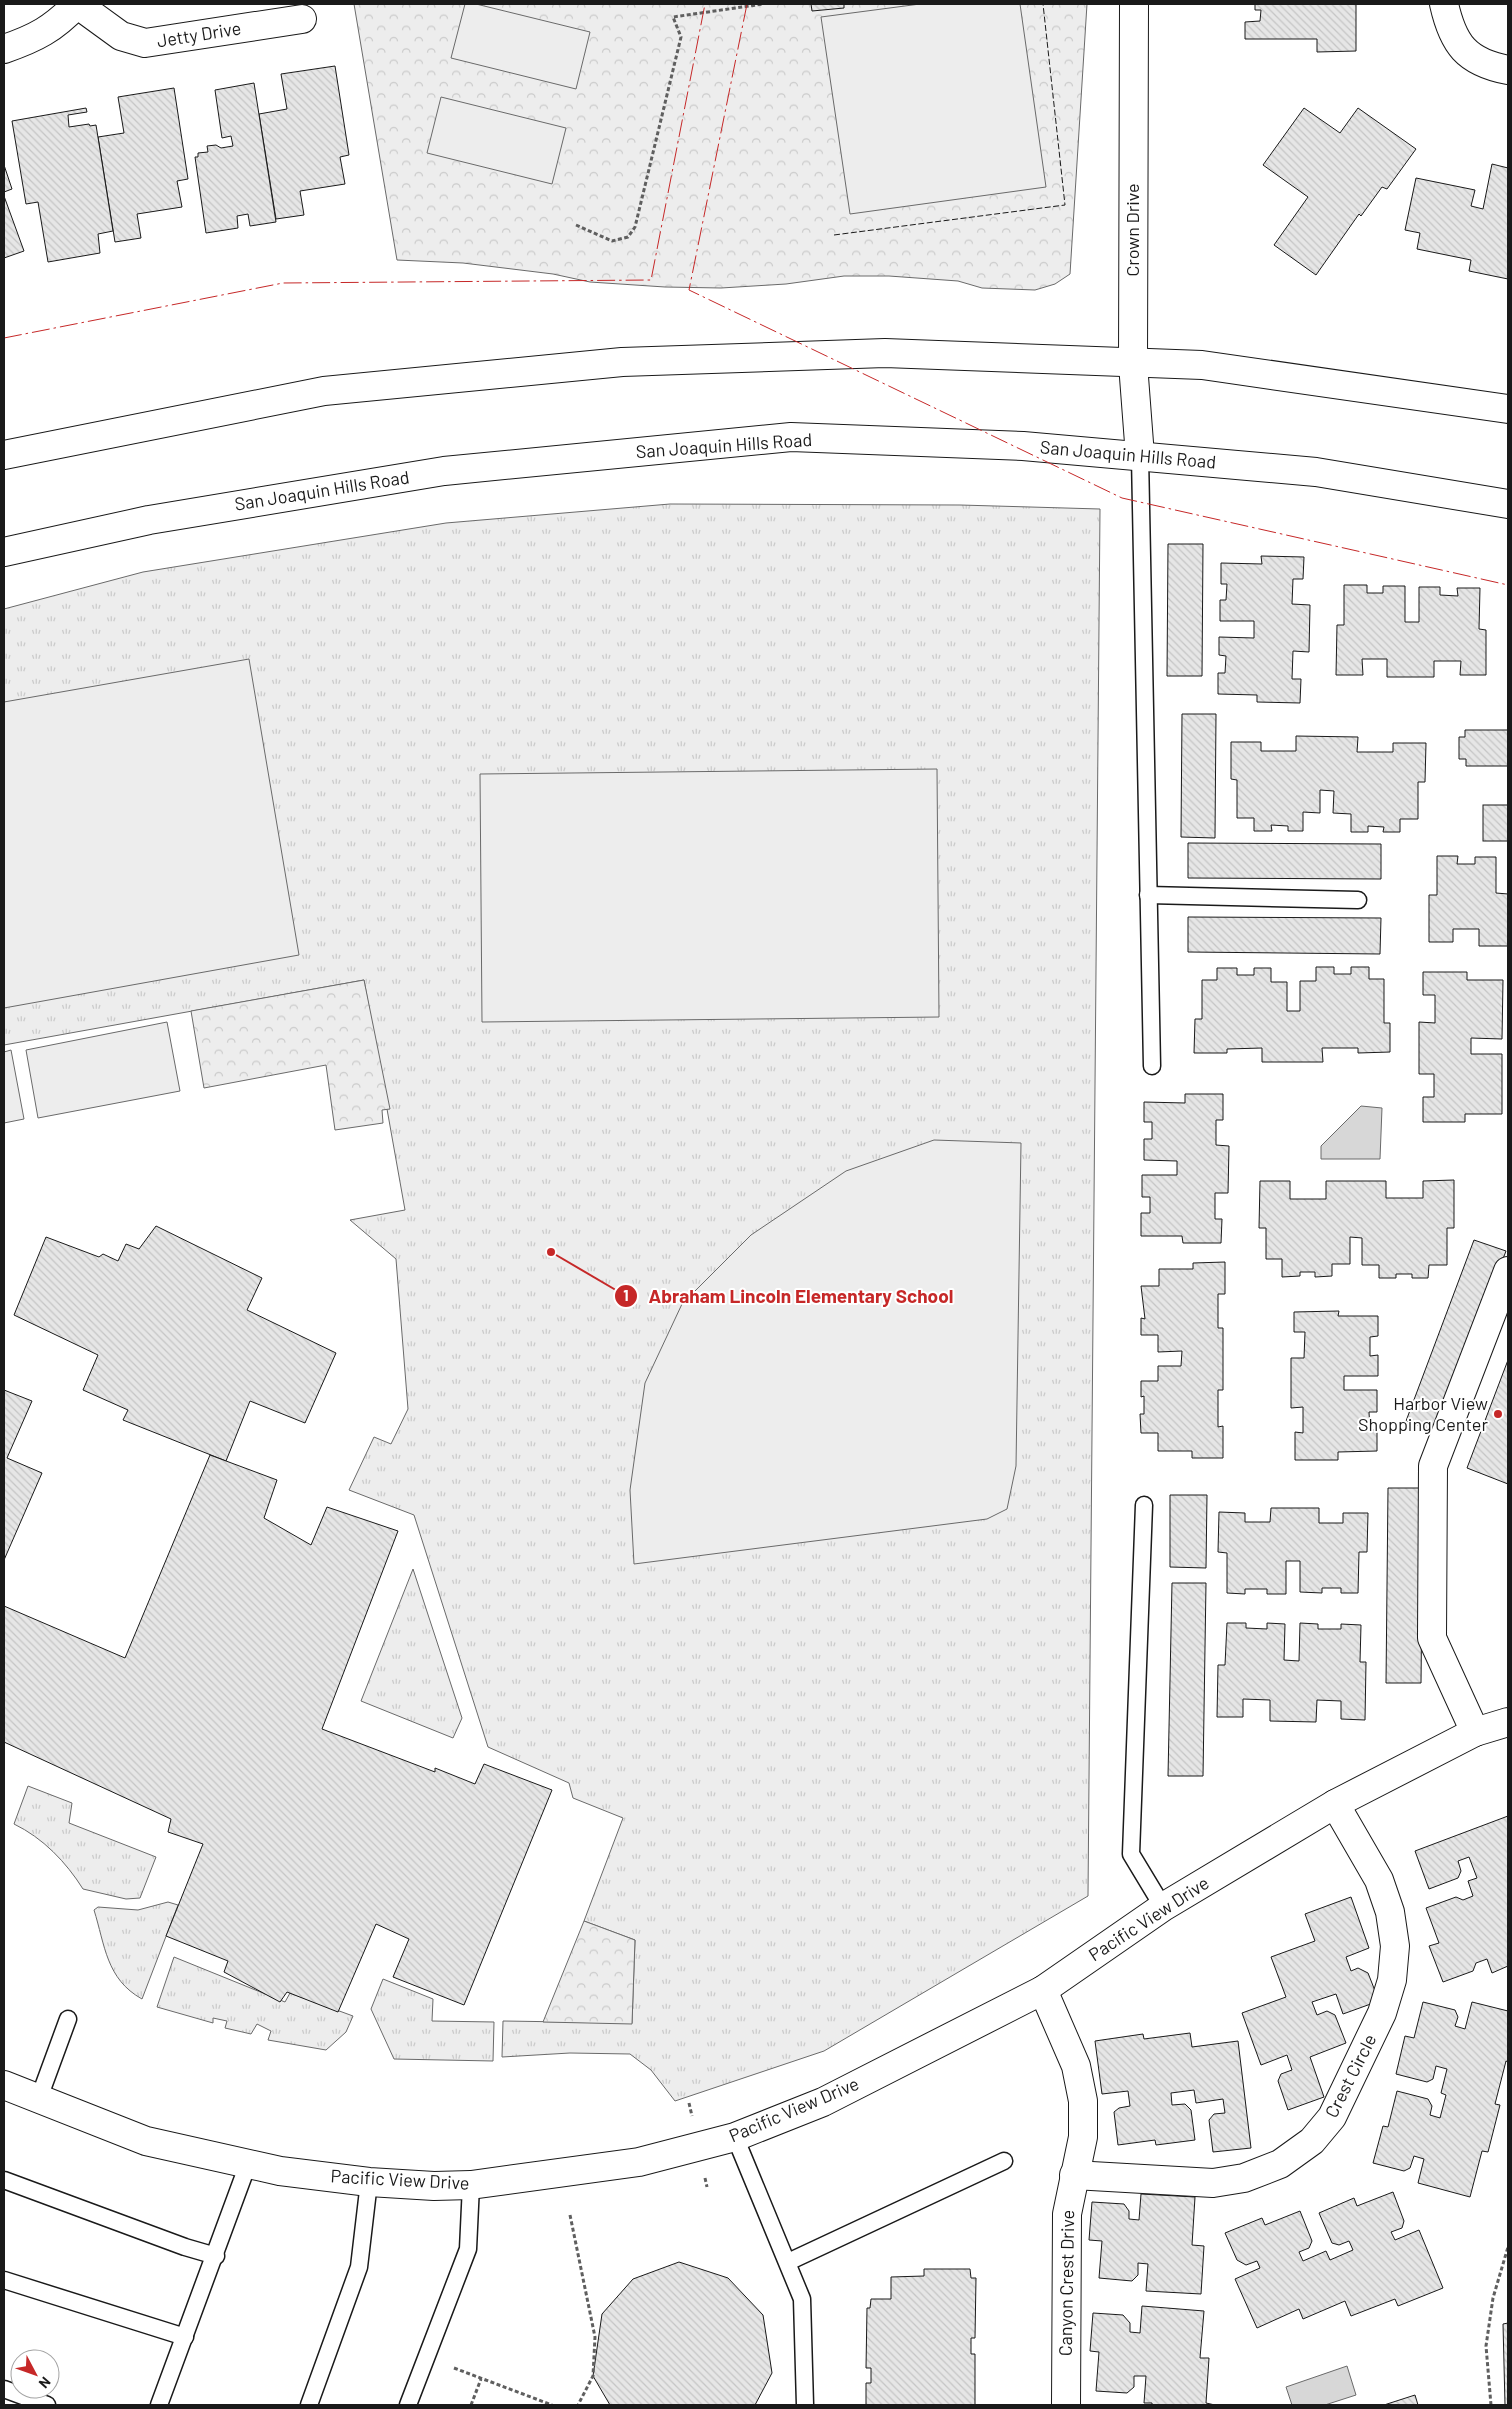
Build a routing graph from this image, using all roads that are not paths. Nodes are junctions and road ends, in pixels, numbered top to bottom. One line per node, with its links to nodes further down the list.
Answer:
1 (77, 4): 4 (street, Jetty Drive); 5 (street, Jetty Drive)
2 (1134, 4): 7 (street, Crown Drive)
3 (1444, 4): 6 (street)
4 (302, 19)
5 (4, 49)
6 (1508, 70)
7 (1133, 364): 8 (street); 9 (street); 10 (street, Crown Drive)
8 (1508, 409)
9 (4, 455)
10 (1140, 456): 11 (street, San Joaquin Hills Road); 12 (street, San Joaquin Hills Road); 13 (lane)
11 (1508, 504)
12 (4, 552)
13 (1148, 895): 14 (lane); 15 (lane)
14 (1358, 900)
15 (1152, 1066)
16 (1508, 1271): 19 (street)
17 (1144, 1505): 21 (lane)
18 (1508, 1722): 19 (street, Pacific View Drive)
19 (1475, 1732): 20 (street, Pacific View Drive)
20 (1335, 1804): 21 (street, Pacific View Drive); 29 (street, Crest Circle)
21 (1163, 1907): 22 (street, Pacific View Drive)
22 (1043, 1990): 26 (street, Pacific View Drive); 29 (street, Canyon Crest Drive)
23 (68, 2019): 25 (lane)
24 (4, 2085): 25 (street, Pacific View Drive)
25 (39, 2098): 28 (street, Pacific View Drive)
26 (735, 2137): 32 (street, Pacific View Drive); 34 (lane)
27 (1004, 2161): 34 (lane)
28 (248, 2164): 31 (street, Pacific View Drive); 33 (lane)
29 (1074, 2175): 43 (street, Canyon Crest Drive)
30 (4, 2180): 33 (lane)
31 (369, 2182): 32 (street, Pacific View Drive); 40 (lane)
32 (471, 2185): 41 (lane)
33 (216, 2256): 36 (lane)
34 (788, 2262): 42 (lane)
35 (4, 2280): 36 (lane)
36 (185, 2337): 39 (lane)
37 (4, 2389): 38 (lane)
38 (47, 2405)
39 (159, 2405)
40 (309, 2405)
41 (408, 2405)
42 (805, 2405)
43 (1066, 2405)

